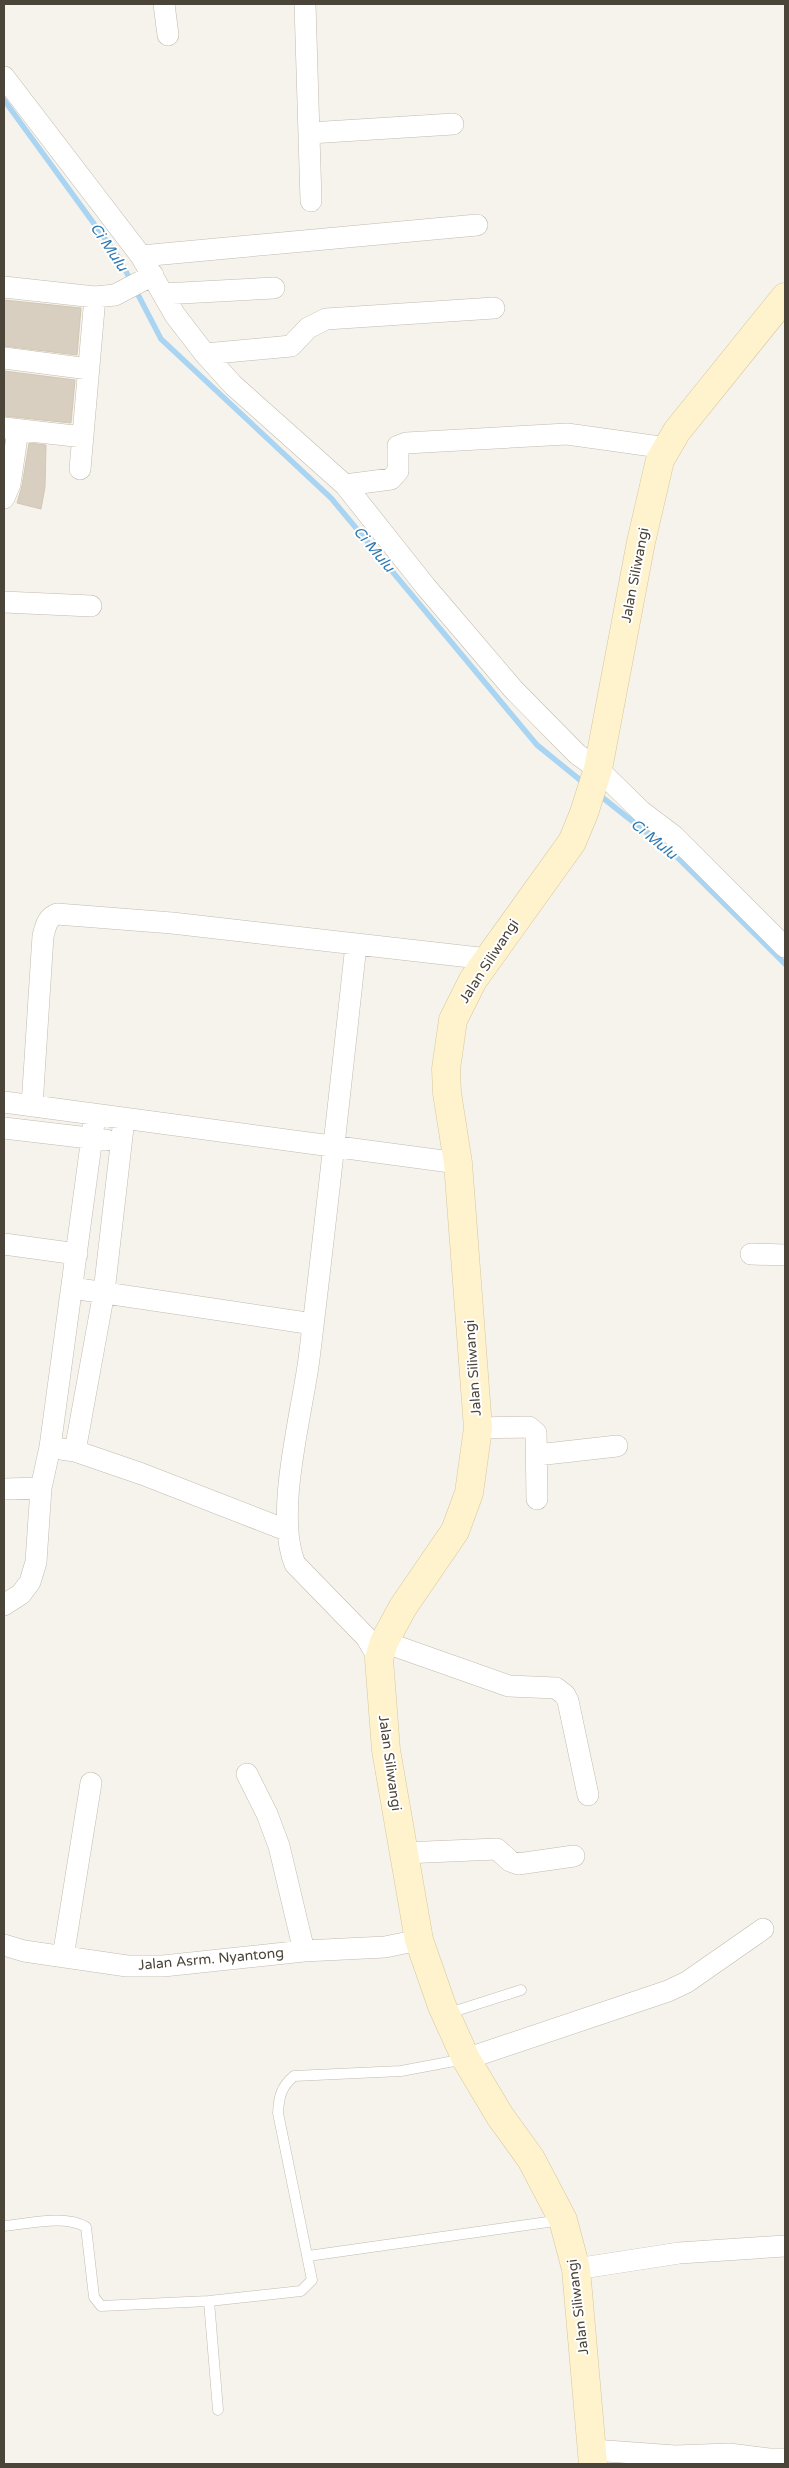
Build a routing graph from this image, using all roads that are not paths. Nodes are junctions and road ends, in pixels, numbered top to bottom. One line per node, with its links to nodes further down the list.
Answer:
1 (164, 4): 3 (street)
2 (305, 4): 6 (street)
3 (168, 35)
4 (4, 77): 9 (street)
5 (453, 124): 6 (street)
6 (310, 133): 7 (street)
7 (311, 200)
8 (477, 225): 9 (street)
9 (142, 256): 10 (street)
10 (149, 277): 13 (street); 14 (street)
11 (4, 287): 14 (street)
12 (274, 288): 13 (street)
13 (163, 294): 17 (street)
14 (105, 296): 19 (street)
15 (785, 297): 22 (street, Jalan Siliwangi)
16 (494, 308): 17 (street)
17 (205, 354): 24 (street)
18 (4, 358): 19 (street)
19 (89, 369): 21 (street)
20 (11, 429): 21 (street); 25 (street)
21 (83, 437): 23 (street)
22 (667, 448): 24 (street); 28 (street, Jalan Siliwangi)
23 (80, 470)
24 (345, 485): 28 (street)
25 (4, 498)
26 (4, 602): 27 (street)
27 (91, 606)
28 (598, 770): 30 (street); 31 (street, Jalan Siliwangi)
29 (356, 945): 31 (street); 33 (street); 39 (street)
30 (785, 947)
31 (488, 959): 40 (street, Jalan Siliwangi)
32 (4, 1102): 33 (street)
33 (32, 1106): 34 (street)
34 (95, 1115): 35 (street); 37 (street)
35 (124, 1119): 38 (street); 39 (street)
36 (4, 1128): 37 (street)
37 (91, 1139): 38 (street); 42 (street)
38 (121, 1142): 46 (street)
39 (334, 1148): 40 (street); 47 (street)
40 (458, 1163): 48 (street, Jalan Siliwangi)
41 (4, 1244): 42 (street)
42 (77, 1254): 45 (street)
43 (750, 1254): 44 (street)
44 (785, 1255)
45 (72, 1288): 46 (street); 49 (street)
46 (104, 1292): 47 (street); 51 (street)
47 (313, 1324): 56 (street)
48 (478, 1428): 52 (street); 58 (street, Jalan Siliwangi)
49 (50, 1446): 51 (street); 53 (street)
50 (616, 1446): 52 (street)
51 (75, 1451): 56 (street)
52 (537, 1455): 55 (street)
53 (41, 1488): 54 (street); 57 (street)
54 (4, 1489)
55 (537, 1499)
56 (286, 1530): 58 (street)
57 (4, 1605)
58 (381, 1650): 61 (street); 62 (street, Jalan Siliwangi)
59 (247, 1774): 67 (street)
60 (91, 1783): 68 (street)
61 (588, 1795)
62 (404, 1853): 63 (street); 65 (street, Jalan Siliwangi)
63 (574, 1856)
64 (763, 1929): 71 (street)
65 (420, 1940): 67 (street, Jalan Asrm. Nyantong); 70 (street, Jalan Siliwangi)
66 (4, 1945): 68 (street, Jalan Asrm. Nyantong)
67 (304, 1951): 68 (street, Jalan Asrm. Nyantong)
68 (63, 1957)
69 (522, 1990): 70 (lane)
70 (445, 2014): 71 (street, Jalan Siliwangi)
71 (466, 2059): 72 (street, Jalan Siliwangi); 75 (lane)
72 (564, 2220): 75 (lane); 76 (street, Jalan Siliwangi)
73 (4, 2226): 77 (lane)
74 (785, 2246): 76 (street)
75 (308, 2256): 77 (lane)
76 (576, 2269): 79 (street, Jalan Siliwangi)
77 (209, 2301): 78 (lane)
78 (218, 2410)
79 (593, 2457): 80 (street)
80 (785, 2459)

